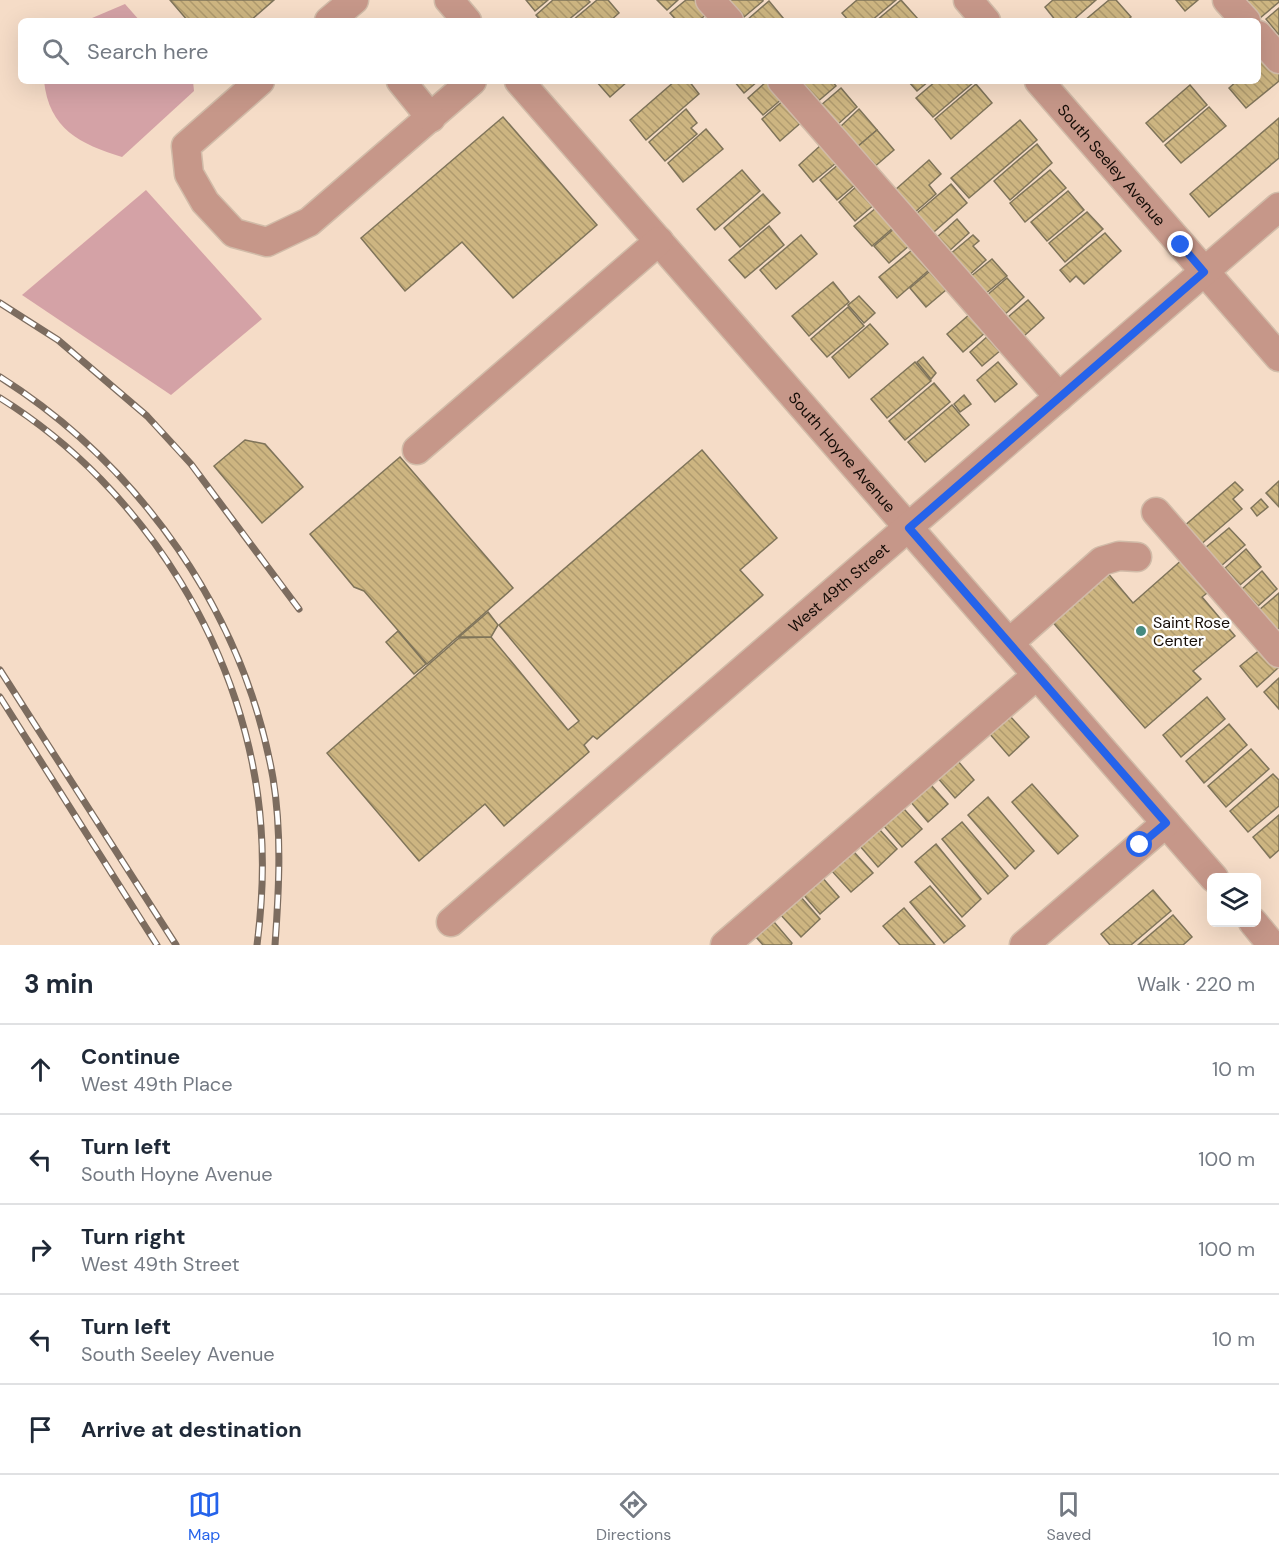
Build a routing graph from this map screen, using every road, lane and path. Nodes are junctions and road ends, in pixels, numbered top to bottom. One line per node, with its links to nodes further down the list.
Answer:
1 (448, 0): 5 (street)
2 (710, 0): 6 (street)
3 (968, 0): 7 (street)
4 (1227, 0): 8 (street)
5 (464, 18)
6 (726, 18)
7 (983, 18)
8 (1243, 18)
9 (1261, 38): 10 (street)
10 (1279, 59)
11 (257, 84): 17 (street)
12 (403, 84): 17 (street)
13 (469, 84): 17 (street)
14 (522, 84): 19 (street, South Hoyne Avenue)
15 (785, 84): 22 (street)
16 (1041, 84): 20 (street, South Seeley Avenue)
17 (431, 118)
18 (1279, 207): 20 (street, West 49th Street)
19 (659, 241): 23 (street); 25 (street, South Hoyne Avenue)
20 (1204, 272): 21 (street, South Seeley Avenue); 22 (street, West 49th Street)
21 (1279, 357)
22 (1059, 397): 25 (street, West 49th Street)
23 (417, 450)
24 (1156, 512): 28 (street)
25 (909, 528): 27 (street, South Hoyne Avenue); 32 (street, West 49th Street)
26 (1137, 557): 27 (street)
27 (1009, 643): 29 (street, South Hoyne Avenue)
28 (1279, 653)
29 (1037, 675): 30 (street, South Hoyne Avenue); 34 (street)
30 (1166, 823): 31 (street, South Hoyne Avenue); 35 (street)
31 (1210, 873)
32 (451, 922)
33 (1257, 927): 36 (street)
34 (725, 945)
35 (1024, 945)
36 (1272, 945)

